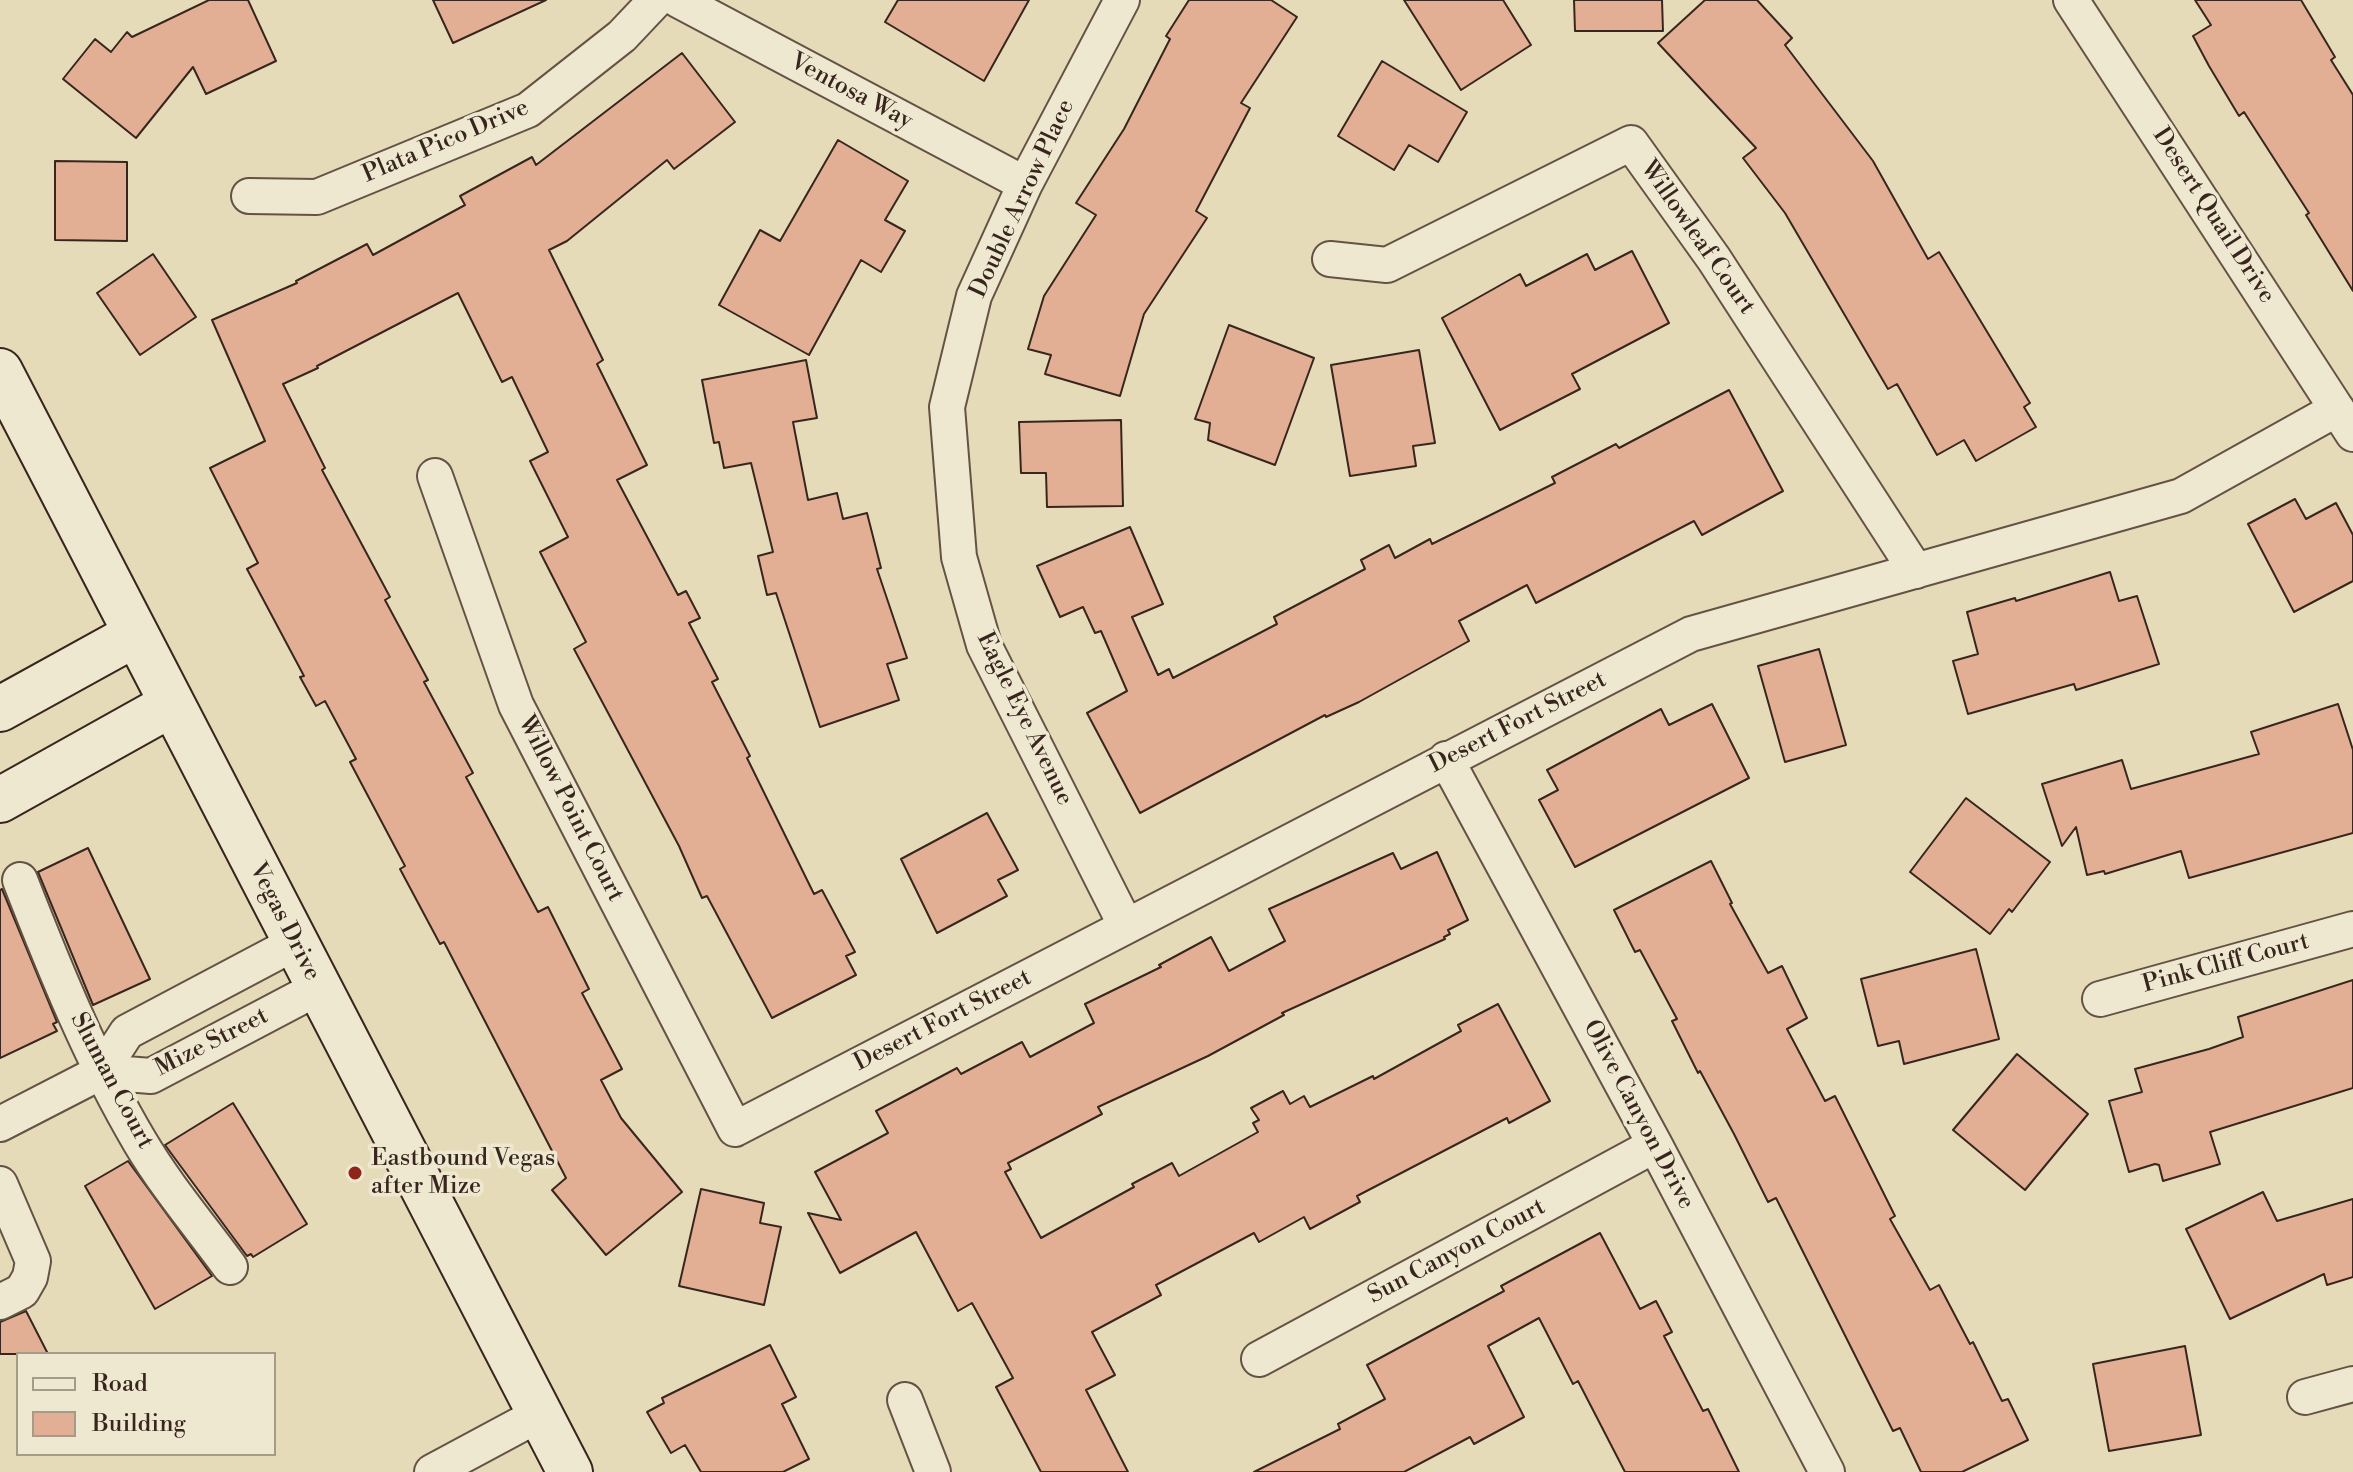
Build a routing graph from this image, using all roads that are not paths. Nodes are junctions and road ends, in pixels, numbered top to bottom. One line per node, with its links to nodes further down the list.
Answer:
1 (656, 0): 6 (street, Plata Pico Drive)
2 (678, 0): 5 (street, Ventosa Way)
3 (1122, 0): 5 (street, Double Arrow Place)
4 (2071, 0): 10 (street, Desert Quail Drive)
5 (1025, 184): 9 (street, Double Arrow Place)
6 (249, 196)
7 (1330, 259): 12 (street, Willowleaf Court)
8 (0, 371): 13 (main road, Vegas Drive)
9 (947, 407): 19 (street, Eagle Eye Avenue)
10 (2345, 422): 12 (street, Desert Fort Street)
11 (435, 476): 26 (street, Willow Point Court)
12 (1916, 571): 16 (street, Desert Fort Street)
13 (136, 634): 14 (main road, Vegas Drive); 15 (main road)
14 (172, 704): 17 (main road); 21 (main road, Vegas Drive)
15 (0, 709)
16 (1446, 759): 19 (street, Desert Fort Street); 27 (street, Olive Canyon Drive)
17 (0, 800)
18 (20, 880): 24 (street, Sluman Court)
19 (1126, 926): 26 (street, Desert Fort Street)
20 (2353, 929): 23 (street, Pink Cliff Court)
21 (295, 943): 22 (main road, Vegas Drive); 24 (street, Mize Street)
22 (318, 988): 24 (street, Mize Street); 35 (main road, Vegas Drive)
23 (2100, 999)
24 (101, 1072): 25 (street, Mize Street); 29 (street, Sluman Court)
25 (0, 1124)
26 (735, 1129)
27 (1655, 1145): 31 (street, Sun Canyon Court); 39 (street, Olive Canyon Drive)
28 (0, 1184): 30 (street)
29 (230, 1267)
30 (0, 1302)
31 (1259, 1359)
32 (2353, 1384): 33 (street)
33 (2305, 1397)
34 (905, 1400): 38 (street)
35 (540, 1414): 36 (street); 37 (main road, Vegas Drive)
36 (432, 1472)
37 (570, 1472)
38 (933, 1472)
39 (1827, 1472)

